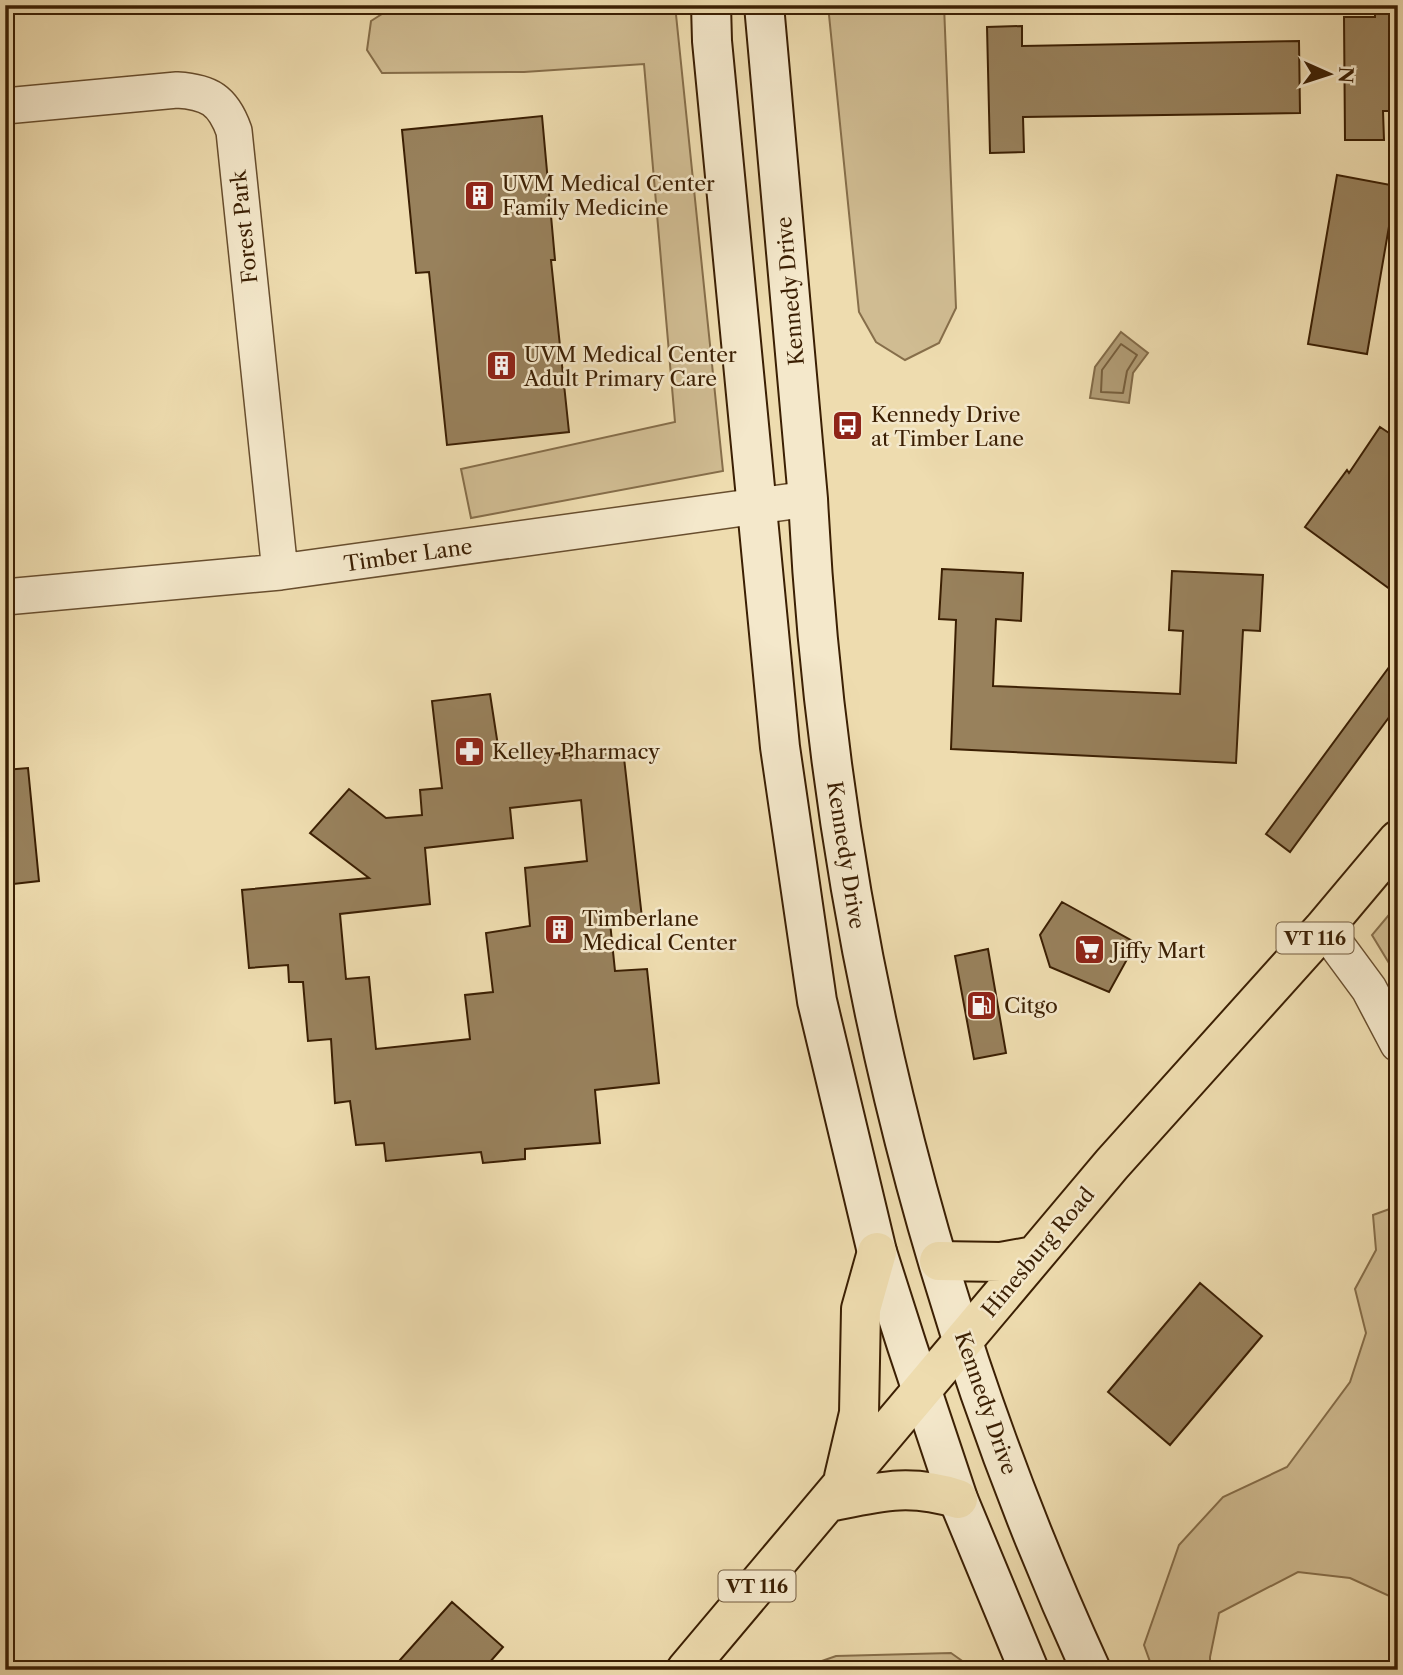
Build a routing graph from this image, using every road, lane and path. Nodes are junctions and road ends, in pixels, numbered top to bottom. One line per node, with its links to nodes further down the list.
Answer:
1 (711, 5): 5 (main road)
2 (764, 5): 4 (main road, Kennedy Drive)
3 (5, 106): 6 (street, Forest Park)
4 (808, 499): 5 (street, Timber Lane); 13 (main road, Kennedy Drive)
5 (759, 506): 6 (street, Timber Lane); 11 (main road)
6 (280, 572): 7 (street, Timber Lane)
7 (5, 597)
8 (1398, 840): 9 (main road, Hinesburg Road / VT 116)
9 (1324, 928): 10 (street); 12 (main road, Hinesburg Road / VT 116)
10 (1398, 1044)
11 (877, 1252): 15 (main road); 16 (main road)
12 (1034, 1256): 13 (main road); 14 (main road, Hinesburg Road / VT 116)
13 (939, 1261): 14 (main road, Kennedy Drive)
14 (964, 1340): 15 (main road, Hinesburg Road / VT 116); 20 (main road, Kennedy Drive)
15 (921, 1392): 16 (main road, Hinesburg Road / VT 116); 17 (main road)
16 (835, 1494): 17 (main road); 18 (main road, Hinesburg Road / VT 116)
17 (958, 1499): 19 (main road)
18 (686, 1670)
19 (1029, 1670)
20 (1091, 1670)

